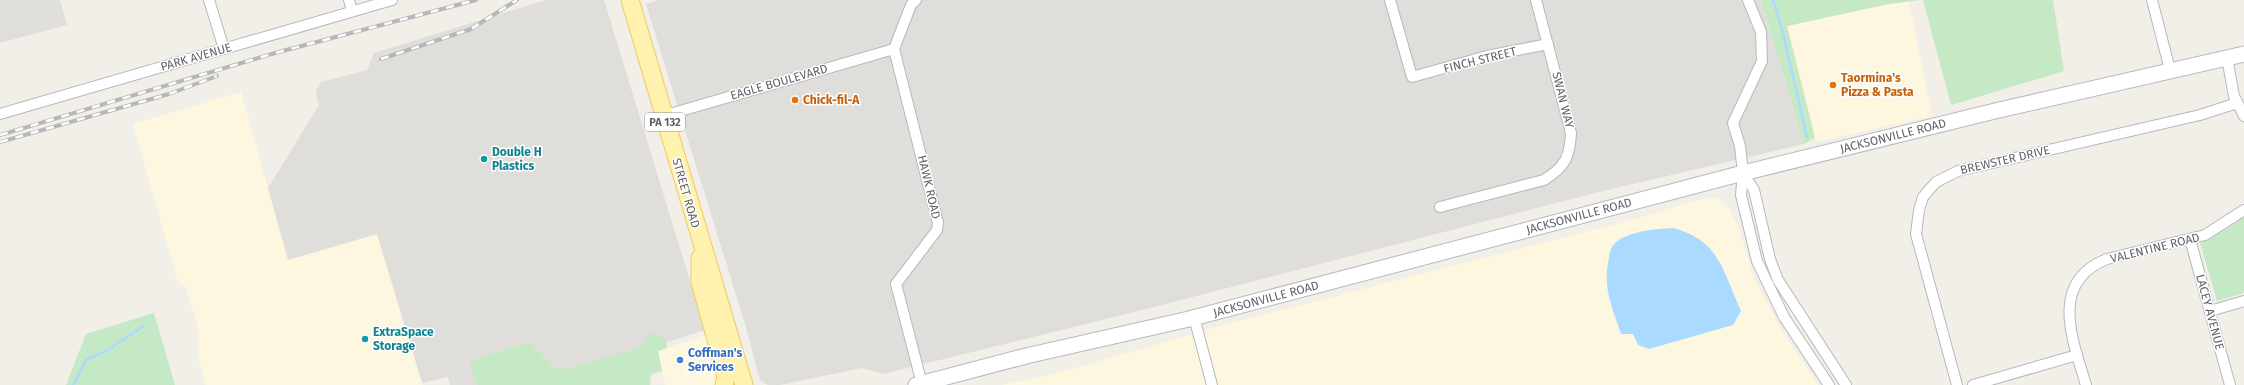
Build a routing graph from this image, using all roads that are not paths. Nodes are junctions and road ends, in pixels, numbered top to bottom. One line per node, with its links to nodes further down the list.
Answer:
1 (210, 0): 12 (street)
2 (349, 0): 10 (street)
3 (392, 0): 10 (street, PARK AVENUE)
4 (630, 0): 19 (main road, STREET ROAD / PA 132)
5 (916, 0): 13 (street)
6 (1390, 0): 11 (street, FINCH STREET)
7 (1536, 0): 11 (street, SWAN WAY)
8 (1748, 0): 21 (street)
9 (2152, 0): 16 (street)
10 (352, 11): 12 (street, PARK AVENUE)
11 (1548, 44): 22 (street, SWAN WAY)
12 (224, 49): 18 (street, PARK AVENUE)
13 (894, 49): 19 (street, EAGLE BOULEVARD); 30 (street, HAWK ROAD)
14 (2244, 54): 15 (main road, JACKSONVILLE ROAD)
15 (2227, 58): 16 (main road, JACKSONVILLE ROAD); 17 (street)
16 (2170, 70): 21 (main road, JACKSONVILLE ROAD)
17 (2237, 103): 20 (street); 36 (street, BREWSTER DRIVE)
18 (0, 114)
19 (663, 116): 25 (main road, STREET ROAD / PA 132)
20 (2244, 116)
21 (1743, 173): 28 (main road, JACKSONVILLE ROAD); 34 (street); 35 (street)
22 (1440, 207)
23 (2244, 210): 24 (street, VALENTINE ROAD)
24 (2190, 239): 27 (street, LACEY AVENUE); 29 (street, VALENTINE ROAD)
25 (701, 244): 31 (main road); 32 (main road, STREET ROAD / PA 132)
26 (2244, 301): 27 (street)
27 (2210, 310): 39 (street, LACEY AVENUE)
28 (1194, 317): 30 (main road, JACKSONVILLE ROAD); 33 (street)
29 (2077, 355): 37 (street); 38 (street, VALENTINE ROAD)
30 (919, 384)
31 (724, 385)
32 (744, 385)
33 (1212, 385)
34 (1829, 385)
35 (1846, 385)
36 (1957, 385)
37 (1973, 385)
38 (2086, 385)
39 (2230, 385)

